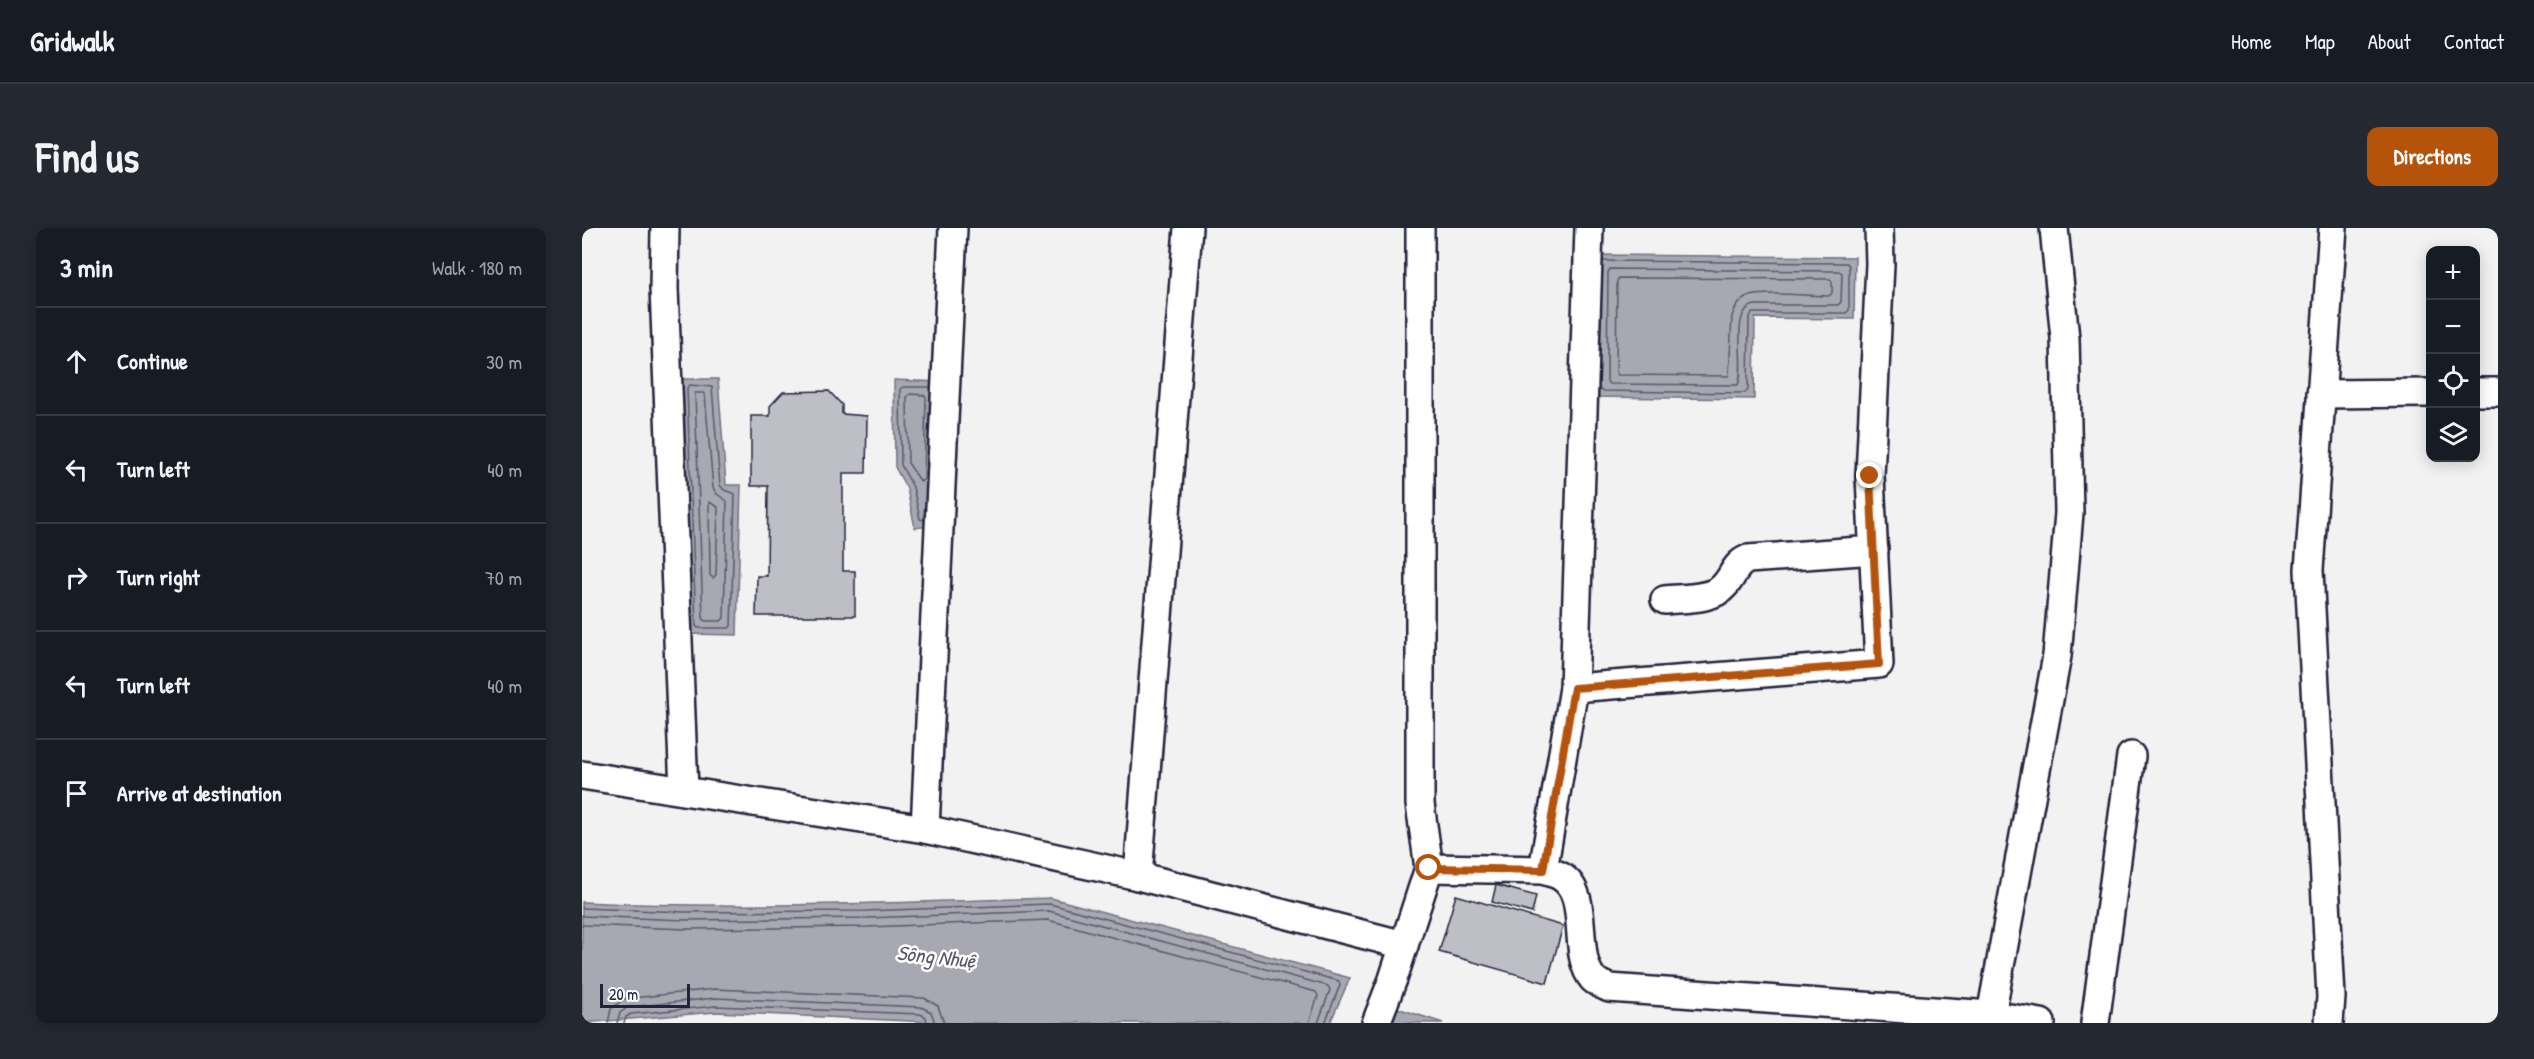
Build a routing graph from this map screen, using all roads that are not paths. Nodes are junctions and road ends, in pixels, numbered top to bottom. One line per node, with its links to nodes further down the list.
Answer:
1 (665, 228): 18 (street)
2 (953, 228): 19 (street)
3 (1188, 228): 22 (street)
4 (1420, 228): 20 (street)
5 (1589, 228): 15 (street)
6 (1879, 228): 13 (street)
7 (2055, 228): 24 (street)
8 (2333, 228): 12 (street)
9 (2480, 392): 10 (street)
10 (2498, 392)
11 (2426, 393): 12 (street)
12 (2321, 394): 28 (street)
13 (1874, 550): 14 (street); 15 (street)
14 (1665, 600)
15 (1574, 688): 21 (street)
16 (2132, 756): 27 (street)
17 (582, 775): 18 (street)
18 (684, 791): 19 (street)
19 (925, 829): 22 (street)
20 (1429, 868): 21 (street); 23 (street)
21 (1543, 870): 24 (street)
22 (1138, 876): 23 (street)
23 (1404, 945): 25 (street)
24 (1991, 1015): 26 (street)
25 (1376, 1023)
26 (2041, 1023)
27 (2095, 1023)
28 (2329, 1023)

